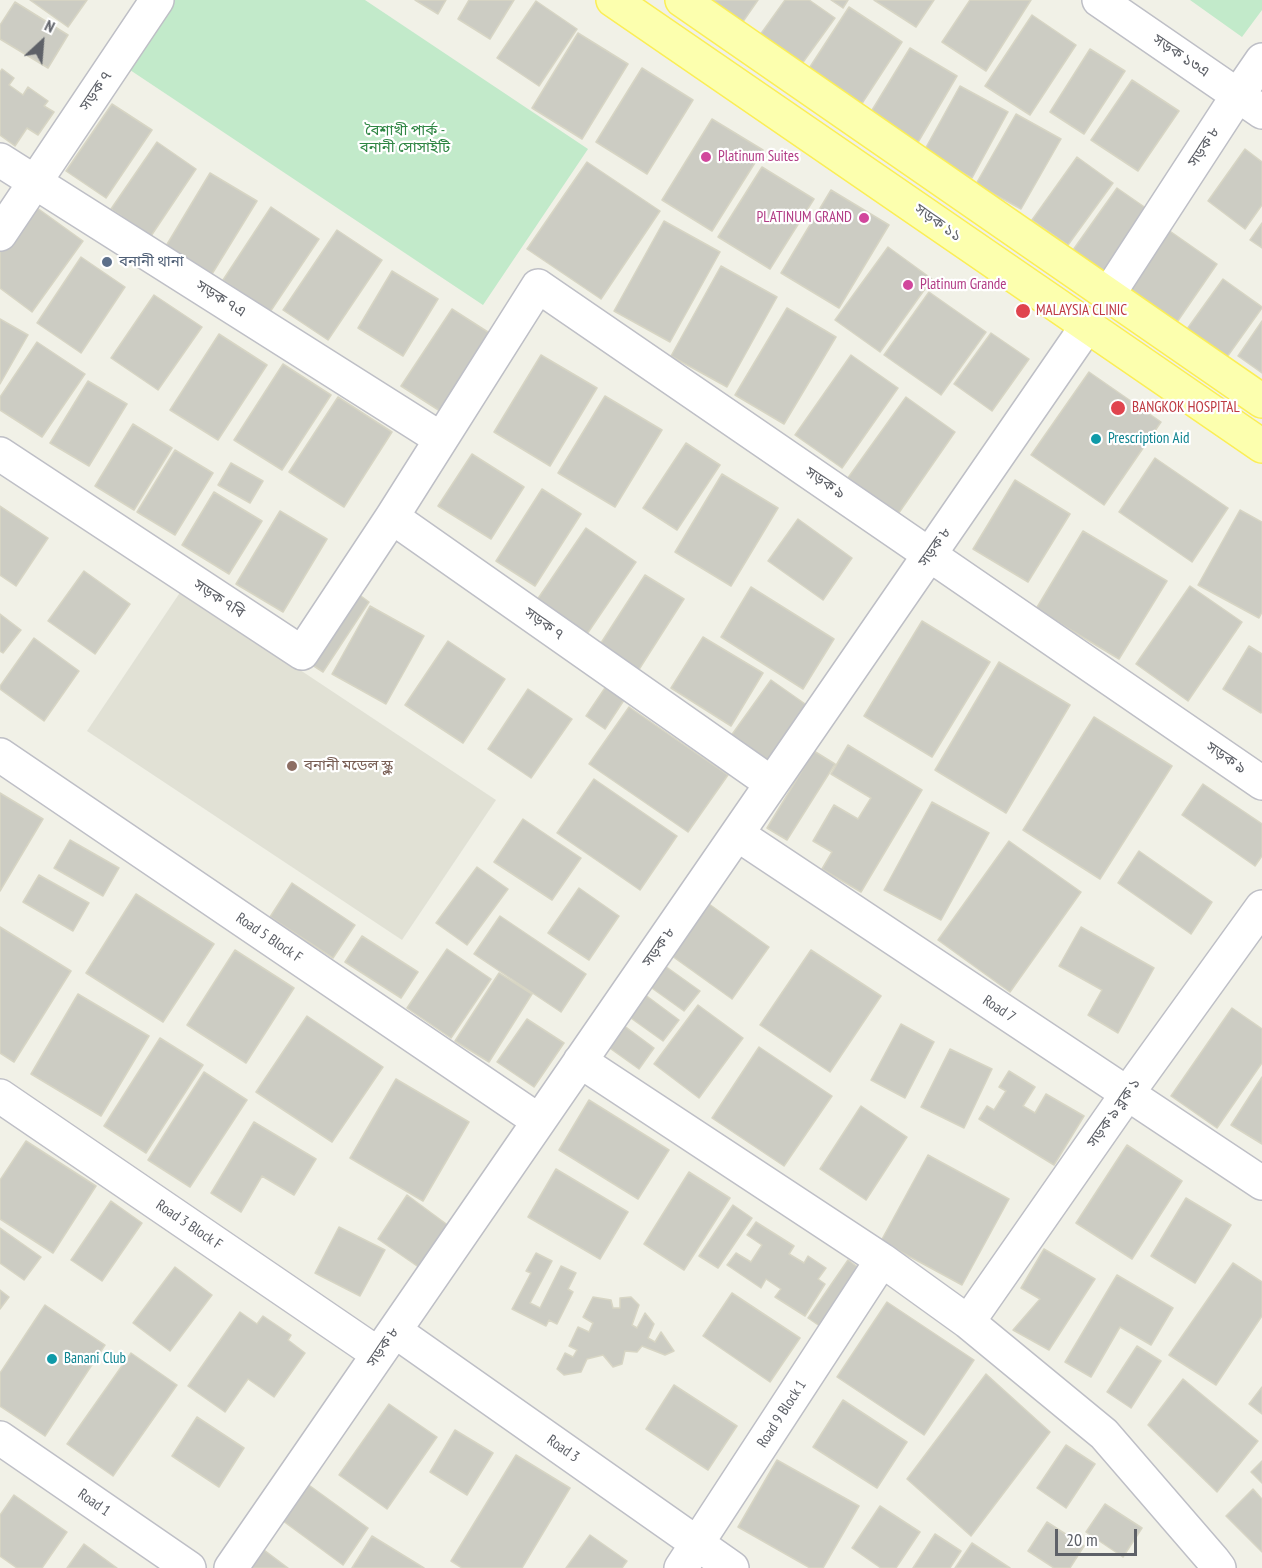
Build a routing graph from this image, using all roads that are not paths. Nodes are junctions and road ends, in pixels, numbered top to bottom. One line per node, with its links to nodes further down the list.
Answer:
1 (156, 0): 8 (street, সড়ক ৭)
2 (614, 0): 11 (main road, সড়ক ১১)
3 (682, 0): 10 (main road)
4 (1100, 0): 6 (street, সড়ক ১৩এ)
5 (1262, 60): 6 (street, সড়ক ৮)
6 (1250, 103): 10 (street, সড়ক ৮)
7 (0, 160): 8 (street, সড়ক ৭এ)
8 (34, 182): 9 (street); 13 (street, সড়ক ৭এ)
9 (0, 234)
10 (1108, 295): 11 (main road); 12 (main road)
11 (1087, 326): 14 (main road, সড়ক ১১); 17 (street, সড়ক ৮)
12 (1262, 401)
13 (441, 439): 16 (street); 17 (street, সড়ক ৯)
14 (1262, 446)
15 (0, 454): 16 (street, সড়ক ৭বি)
16 (392, 517): 19 (street, সড়ক ৭)
17 (929, 555): 19 (street, সড়ক ৮); 20 (street, সড়ক ৯)
18 (0, 755): 26 (street, Road 5 Block F)
19 (771, 783): 21 (street, সড়ক ৮)
20 (1262, 783)
21 (737, 834): 23 (street, সড়ক ৮); 24 (street, Road 7)
22 (1262, 907): 24 (street, সড়ক ৯ ব্লক ১)
23 (580, 1061): 26 (street, সড়ক ৮); 28 (street)
24 (1127, 1094): 27 (street, Road 7); 29 (street, সড়ক ৯ ব্লক ১)
25 (0, 1096): 30 (street, Road 3 Block F)
26 (539, 1121): 30 (street, সড়ক ৮)
27 (1262, 1183)
28 (882, 1260): 29 (street); 32 (street, Road 9 Block 1)
29 (968, 1322): 36 (street)
30 (386, 1342): 32 (street, Road 3); 34 (street, সড়ক ৮)
31 (0, 1438): 33 (street, Road 1)
32 (689, 1556): 35 (street, Road 3)
33 (189, 1568)
34 (231, 1568)
35 (732, 1568)
36 (1219, 1568)

